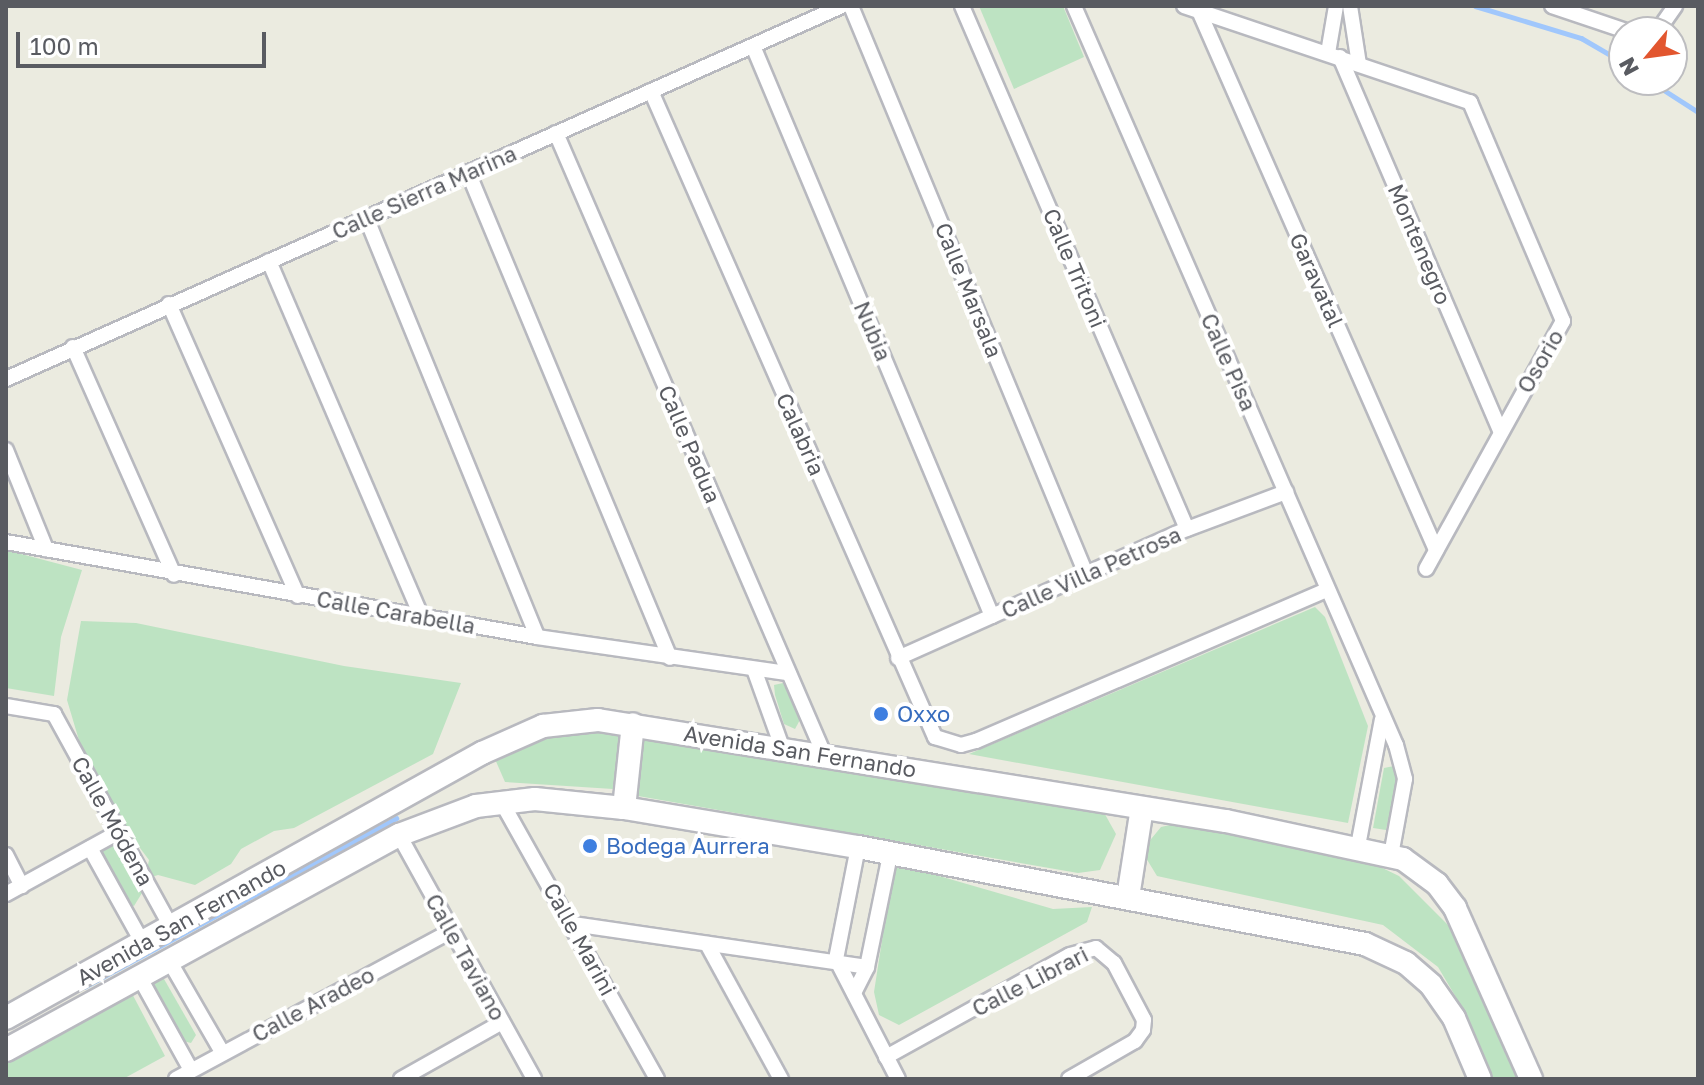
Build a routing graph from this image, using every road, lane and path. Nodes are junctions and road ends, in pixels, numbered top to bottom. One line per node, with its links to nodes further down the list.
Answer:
1 (842, 6): 10 (street, Calle Sierra Marina)
2 (851, 6): 29 (street, Calle Marsala)
3 (962, 6): 24 (street, Calle Tritoni)
4 (1074, 6): 23 (street, Calle Pisa)
5 (1336, 6): 11 (street)
6 (1350, 6): 12 (street)
7 (1552, 6): 9 (street)
8 (1191, 8): 11 (street); 27 (street, Garavatal)
9 (1608, 25)
10 (753, 46): 13 (street, Calle Sierra Marina); 34 (street, Nubia)
11 (1334, 55): 12 (street); 21 (street, Montenegro)
12 (1359, 64): 21 (street, Osorio)
13 (651, 91): 14 (street, Calle Sierra Marina); 37 (street, Calabria)
14 (556, 133): 15 (street, Calle Sierra Marina); 39 (street, Calle Padua)
15 (468, 172): 16 (street, Calle Sierra Marina); 36 (street)
16 (366, 217): 17 (street, Calle Sierra Marina); 35 (street)
17 (269, 261): 18 (street, Calle Sierra Marina); 33 (street)
18 (169, 304): 19 (street, Calle Sierra Marina); 32 (street)
19 (73, 347): 20 (street, Calle Sierra Marina); 30 (street)
20 (6, 379)
21 (1500, 430): 27 (street, Osorio)
22 (6, 450): 26 (street)
23 (1286, 492): 24 (street, Calle Villa Petrosa); 31 (street, Calle Pisa)
24 (1187, 529): 29 (street, Calle Villa Petrosa)
25 (6, 542): 26 (street, Calle Carabella)
26 (46, 549): 30 (street, Calle Carabella)
27 (1436, 550): 28 (street, Osorio)
28 (1426, 569)
29 (1086, 574): 34 (street, Calle Villa Petrosa)
30 (174, 575): 32 (street, Calle Carabella)
31 (1327, 590): 37 (street, Calabria); 41 (street, Calle Pisa)
32 (298, 596): 33 (street, Calle Carabella)
33 (421, 616): 35 (street, Calle Carabella)
34 (992, 616): 37 (street, Calle Villa Petrosa)
35 (537, 637): 36 (street, Calle Carabella)
36 (670, 658): 38 (street, Calle Carabella)
37 (898, 658)
38 (755, 672): 39 (street, Calle Carabella); 43 (street)
39 (788, 673): 44 (street, Calle Padua)
40 (6, 706): 48 (street, Calle Módena)
41 (1382, 719): 50 (street); 55 (street, Calle Pisa)
42 (633, 724): 43 (street, Avenida San Fernando); 46 (street); 60 (street, Avenida San Fernando)
43 (782, 747): 44 (street, Avenida San Fernando)
44 (824, 754): 47 (street, Avenida San Fernando)
45 (501, 801): 46 (street, Avenida San Fernando); 49 (street, Avenida San Fernando); 59 (street, Calle Marini)
46 (624, 808): 51 (street, Avenida San Fernando)
47 (1142, 808): 50 (street, Avenida San Fernando); 58 (street)
48 (119, 832): 52 (street); 60 (street, Calle Módena)
49 (399, 835): 61 (street, Calle Taviano); 65 (street, Avenida San Fernando)
50 (1358, 846): 55 (street, Avenida San Fernando)
51 (858, 847): 54 (street, Avenida San Fernando); 64 (street)
52 (90, 848): 56 (street); 62 (street, Calle Módena)
53 (6, 855): 56 (street)
54 (890, 855): 58 (street, Avenida San Fernando); 66 (street)
55 (1391, 855): 83 (street, Avenida San Fernando)
56 (22, 886): 57 (street)
57 (6, 894)
58 (1128, 897): 82 (street, Avenida San Fernando)
59 (573, 924): 63 (street); 78 (street, Calle Marini)
60 (171, 927): 62 (street, Avenida San Fernando)
61 (451, 931): 70 (street, Calle Taviano); 72 (street, Calle Aradeo)
62 (142, 942): 69 (street, Avenida San Fernando)
63 (707, 944): 64 (street); 79 (street)
64 (836, 959): 66 (street); 68 (street)
65 (170, 962): 67 (street, Avenida San Fernando); 72 (street)
66 (867, 967): 68 (street)
67 (140, 978): 71 (street, Avenida San Fernando); 74 (street)
68 (854, 993): 73 (street)
69 (6, 1018)
70 (502, 1022): 76 (street); 77 (street, Calle Taviano)
71 (6, 1050)
72 (222, 1052): 74 (street, Calle Aradeo)
73 (886, 1057): 80 (street); 81 (street, Calle Librari)
74 (191, 1070): 75 (street, Calle Aradeo)
75 (176, 1079)
76 (401, 1079)
77 (534, 1079)
78 (657, 1079)
79 (781, 1079)
80 (898, 1079)
81 (1069, 1079)
82 (1480, 1079)
83 (1531, 1079)

